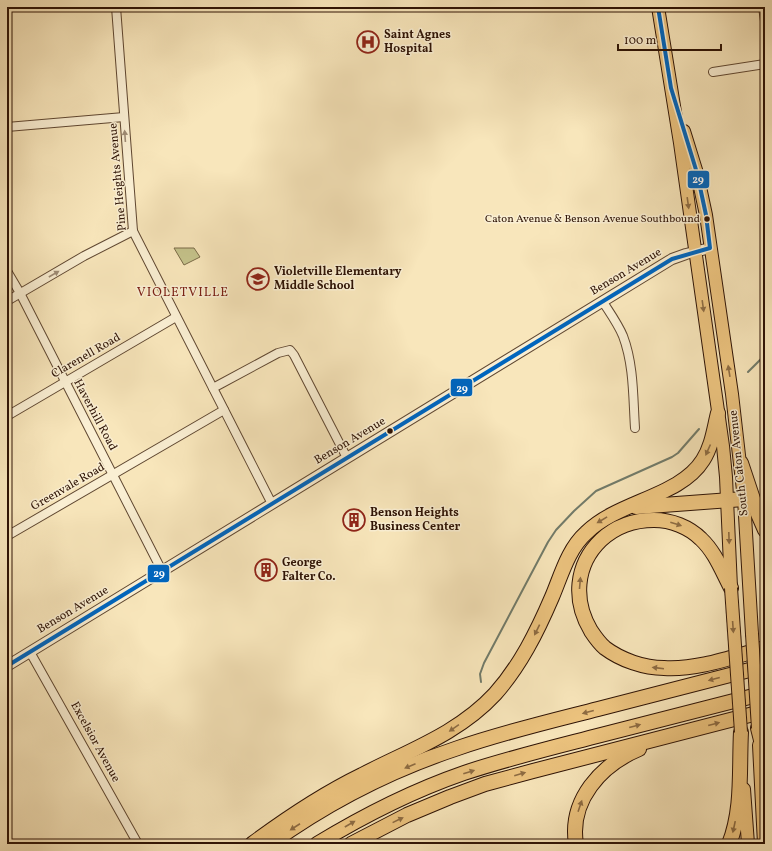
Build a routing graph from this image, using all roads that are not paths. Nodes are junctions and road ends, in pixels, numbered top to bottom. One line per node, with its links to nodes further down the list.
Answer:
1 (116, 7): 8 (street, Pine Heights Avenue)
2 (658, 7): 7 (main road, South Caton Avenue)
3 (763, 7): 4 (street)
4 (765, 21)
5 (765, 64): 6 (street)
6 (713, 72)
7 (671, 88): 11 (main road, South Caton Avenue); 12 (main road, South Caton Avenue, one-way to 12)
8 (124, 117): 9 (street); 10 (street, Pine Heights Avenue, one-way to 8)
9 (7, 127)
10 (133, 231): 14 (street, one-way to 10); 17 (street, Pine Heights Avenue)
11 (710, 248): 12 (street, Benson Avenue); 25 (main road, South Caton Avenue, one-way to 11)
12 (695, 251): 16 (street, Benson Avenue); 21 (main road, South Caton Avenue, one-way to 21)
13 (7, 271): 14 (street, Haverhill Road)
14 (20, 293): 15 (street); 18 (street, Haverhill Road)
15 (7, 300)
16 (603, 302): 23 (street); 24 (street, Benson Avenue)
17 (176, 317): 18 (street, Clarenell Road); 19 (street, Pine Heights Avenue)
18 (65, 382): 22 (street, Clarenell Road); 26 (street, Haverhill Road)
19 (213, 388): 20 (street, Pine Heights Avenue); 24 (street)
20 (224, 410): 26 (street, Greenvale Road); 29 (street, Pine Heights Avenue)
21 (718, 413): 28 (main road, South Caton Avenue); 30 (highway, one-way to 30)
22 (7, 416)
23 (635, 428)
24 (347, 458): 29 (street, Benson Avenue)
25 (741, 463): 27 (main road, South Caton Avenue); 31 (highway)
26 (113, 475): 32 (street, Greenvale Road); 33 (street, Haverhill Road)
27 (744, 499): 28 (highway); 41 (main road, South Caton Avenue, bridge)
28 (727, 500): 30 (highway); 34 (main road, South Caton Avenue, one-way to 34)
29 (272, 504): 33 (street, Benson Avenue)
30 (622, 509): 46 (highway, one-way to 46)
31 (765, 530)
32 (7, 536)
33 (162, 571): 36 (street, Benson Avenue)
34 (731, 588): 35 (highway, one-way to 34); 42 (main road, South Caton Avenue, one-way to 42, bridge)
35 (765, 648)
36 (30, 652): 37 (street, Benson Avenue); 45 (street, Excelsior Avenue)
37 (7, 666)
38 (765, 666): 47 (highway, one-way to 47)
39 (765, 693): 48 (highway, one-way to 39)
40 (765, 711): 43 (highway, one-way to 40)
41 (758, 728): 44 (highway); 53 (main road, South Caton Avenue)
42 (741, 732): 51 (highway, one-way to 51); 52 (main road, South Caton Avenue)
43 (676, 734): 49 (highway, one-way to 43); 50 (highway, one-way to 43)
44 (765, 756)
45 (138, 844)
46 (252, 844)
47 (270, 844)
48 (317, 844)
49 (351, 844)
50 (576, 844)
51 (729, 844)
52 (748, 844)
53 (764, 844)

